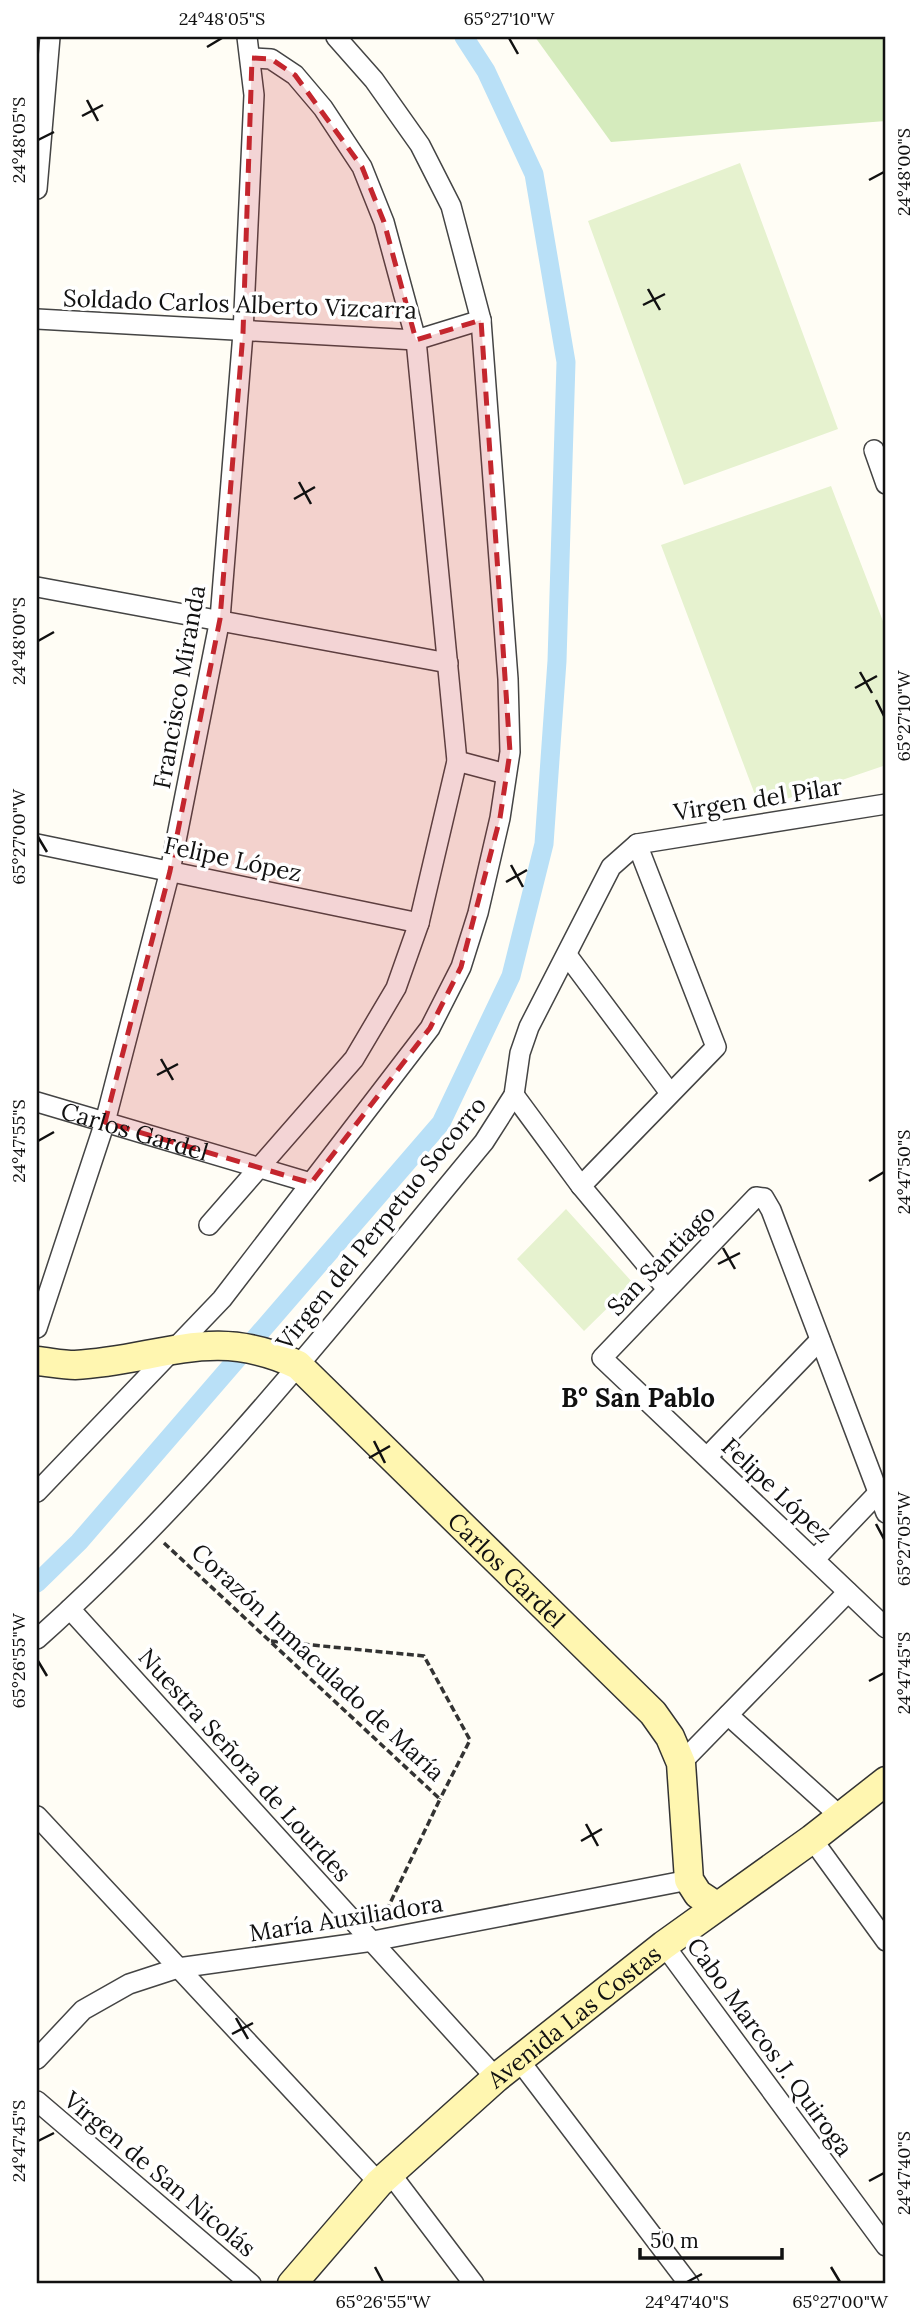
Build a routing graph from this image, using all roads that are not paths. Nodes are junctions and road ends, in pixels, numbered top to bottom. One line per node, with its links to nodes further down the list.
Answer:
1 (50, 37): 5 (street)
2 (247, 37): 4 (street, Francisco Miranda)
3 (336, 37): 7 (street)
4 (252, 58): 8 (street, Francisco Miranda); 9 (street)
5 (37, 189)
6 (37, 319): 8 (street, Soldado Carlos Alberto Vizcarra)
7 (481, 320): 9 (street, Soldado Carlos Alberto Vizcarra); 16 (street)
8 (243, 333): 9 (street, Soldado Carlos Alberto Vizcarra); 13 (street, Francisco Miranda)
9 (416, 340): 14 (street)
10 (874, 450): 11 (street)
11 (886, 484)
12 (37, 587): 13 (street)
13 (220, 619): 14 (street); 20 (street, Francisco Miranda)
14 (448, 663): 15 (street)
15 (457, 761): 16 (street); 21 (street)
16 (506, 774): 28 (street)
17 (886, 804): 19 (street, Virgen del Pilar)
18 (37, 844): 20 (street, Felipe López)
19 (638, 844): 22 (street, Virgen del Perpetuo Socorro); 23 (street)
20 (170, 871): 21 (street, Felipe López); 26 (street, Francisco Miranda)
21 (419, 923): 27 (street)
22 (567, 955): 23 (street); 24 (street, Virgen del Perpetuo Socorro)
23 (670, 1093): 29 (street)
24 (514, 1095): 29 (street); 37 (street, Virgen del Perpetuo Socorro)
25 (37, 1102): 26 (street, Carlos Gardel)
26 (105, 1122): 27 (street, Carlos Gardel); 32 (street, Francisco Miranda)
27 (260, 1168): 28 (street, Carlos Gardel); 30 (street)
28 (311, 1183): 34 (street)
29 (581, 1186): 31 (street)
30 (209, 1225)
31 (666, 1287): 33 (street, San Santiago); 35 (street, San Santiago)
32 (37, 1328)
33 (820, 1340): 38 (street); 40 (street)
34 (176, 1348): 36 (street, Carlos Gardel); 37 (street, Carlos Gardel); 39 (street)
35 (602, 1358): 38 (street, Felipe López)
36 (37, 1361)
37 (298, 1366): 44 (street, Virgen del Perpetuo Socorro); 48 (street, Carlos Gardel)
38 (707, 1457): 42 (street, Felipe López)
39 (37, 1492)
40 (877, 1494): 41 (street); 42 (street)
41 (886, 1513)
42 (815, 1559): 43 (street, Felipe López)
43 (848, 1592): 45 (street, Felipe López); 47 (street)
44 (70, 1609): 46 (street, Virgen del Perpetuo Socorro); 55 (street, Nuestra Señora de Lourdes)
45 (886, 1628)
46 (37, 1639)
47 (728, 1715): 48 (street); 51 (street)
48 (681, 1763): 53 (street, Carlos Gardel)
49 (886, 1781): 51 (street, Avenida Las Costas)
50 (37, 1815): 58 (street)
51 (841, 1817): 52 (street, Avenida Las Costas)
52 (812, 1839): 54 (street, Avenida Las Costas); 56 (street)
53 (689, 1880): 54 (street); 55 (street, María Auxiliadora)
54 (716, 1906): 57 (street, Avenida Las Costas)
55 (373, 1941): 58 (street, María Auxiliadora); 61 (street, Nuestra Señora de Lourdes)
56 (886, 1941)
57 (664, 1945): 60 (street, Avenida Las Costas); 64 (street, Cabo Marcos J. Quiroga)
58 (178, 1968): 59 (street, María Auxiliadora); 63 (street)
59 (37, 2059)
60 (519, 2060): 61 (street, Avenida Las Costas); 68 (street)
61 (496, 2078): 63 (street, Avenida Las Costas)
62 (37, 2101): 65 (street, Virgen de San Nicolás)
63 (384, 2178): 66 (street, Avenida Las Costas); 67 (street)
64 (886, 2246)
65 (251, 2284)
66 (292, 2284)
67 (474, 2284)
68 (688, 2284)

